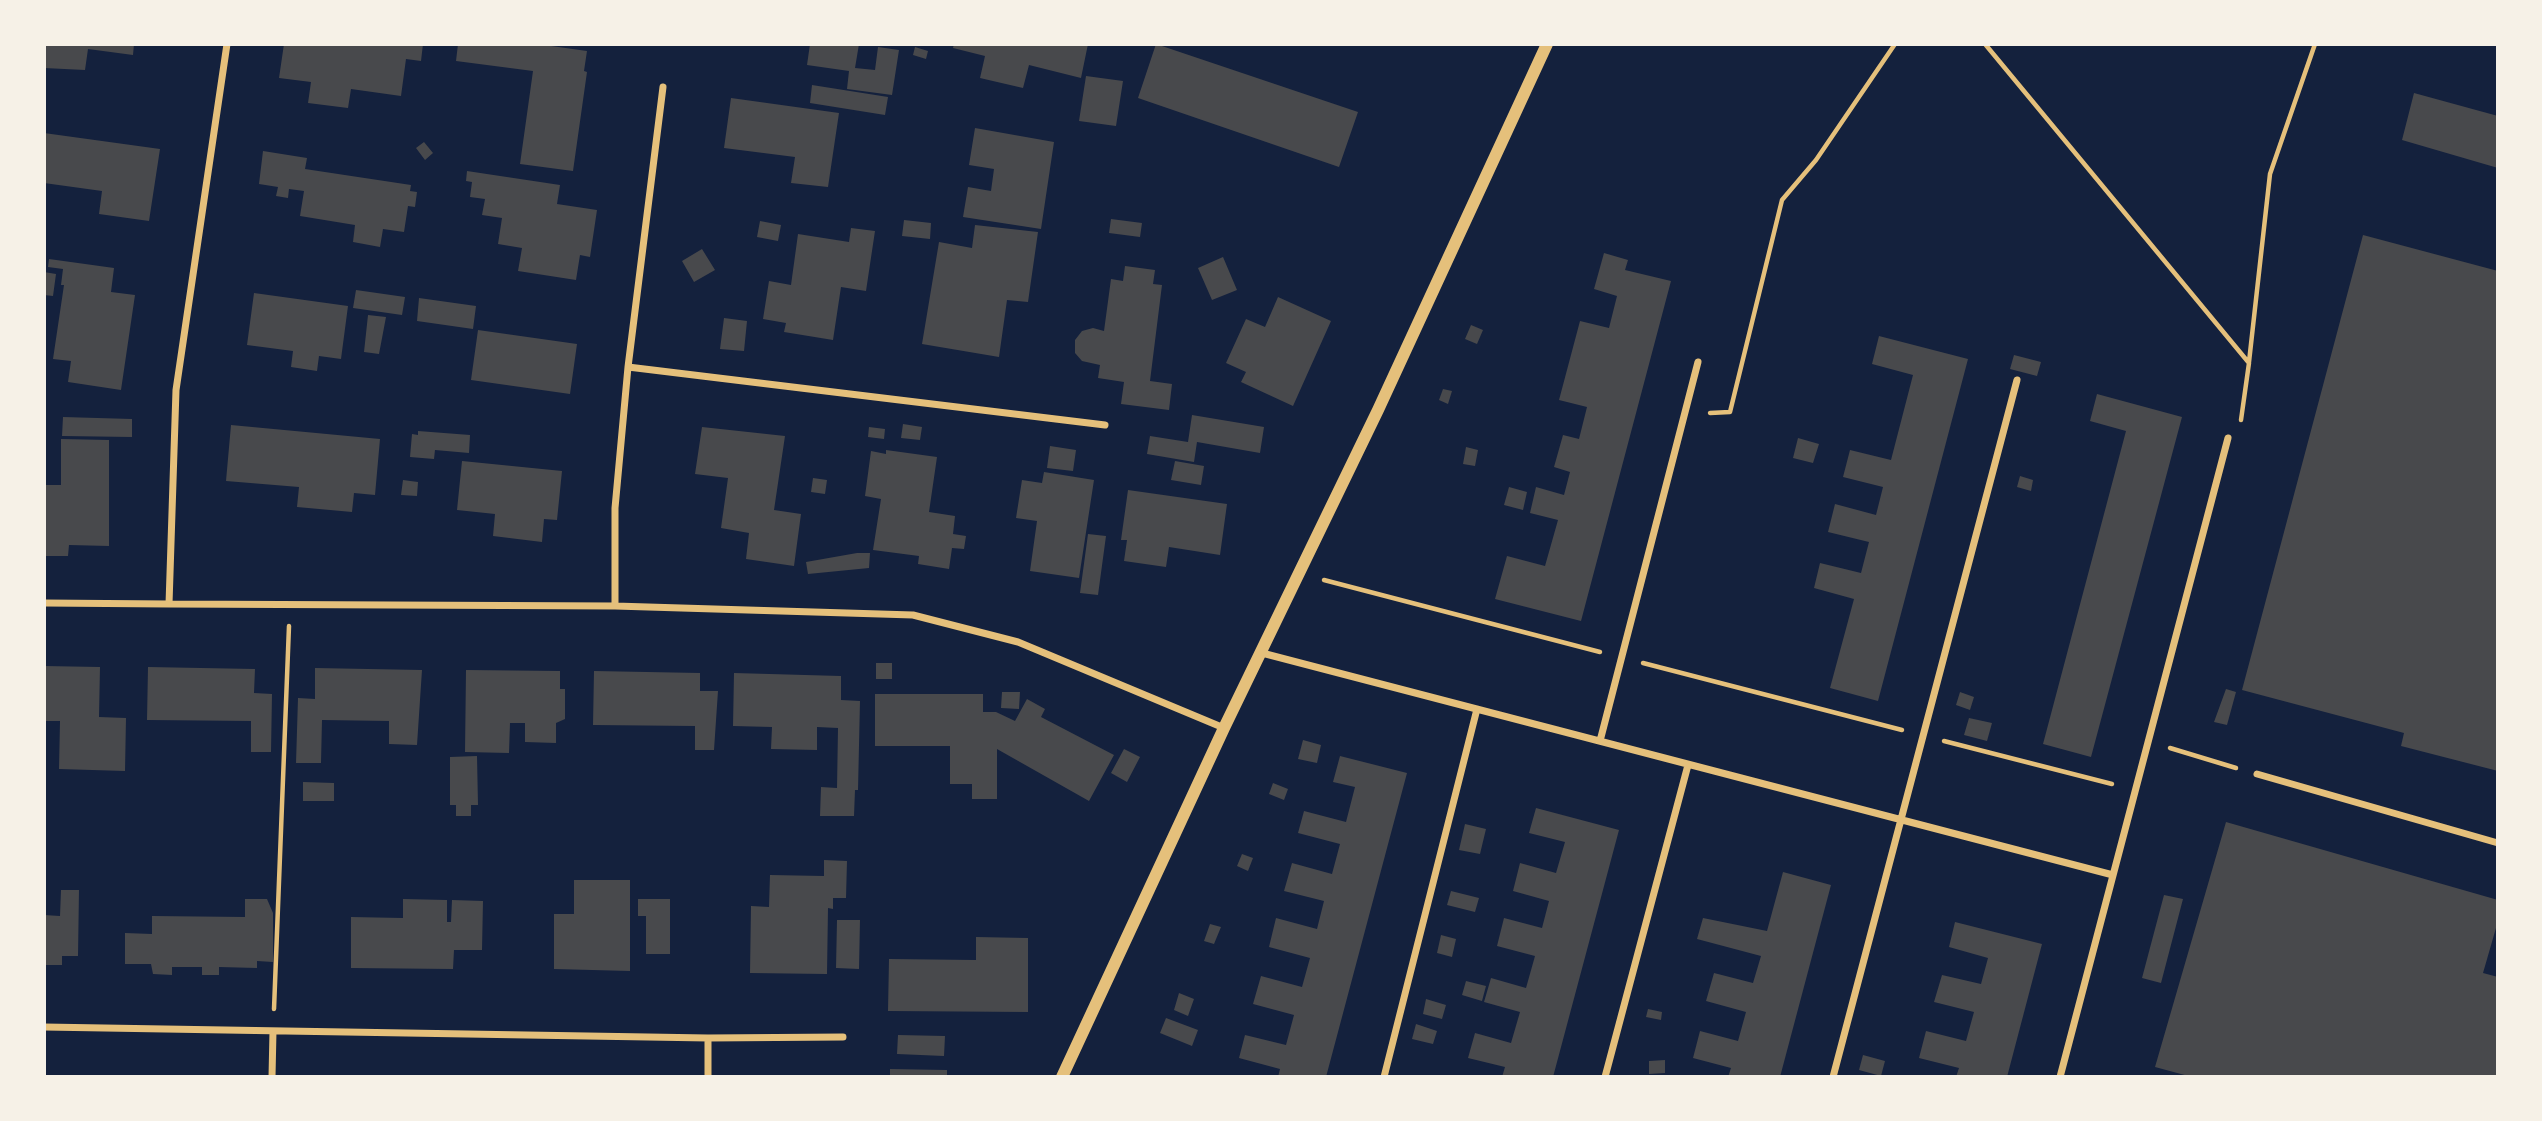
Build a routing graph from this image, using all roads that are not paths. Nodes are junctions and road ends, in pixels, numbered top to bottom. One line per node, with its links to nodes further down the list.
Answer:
1 (227, 44): 10 (street)
2 (1547, 44): 12 (street)
3 (663, 87): 5 (street)
4 (1698, 362): 15 (street)
5 (628, 367): 7 (street); 11 (street)
6 (2017, 380): 18 (street)
7 (1105, 425)
8 (2228, 438): 20 (street)
9 (44, 603): 10 (street)
10 (169, 604): 11 (street)
11 (615, 606): 14 (street)
12 (1262, 653): 13 (street); 14 (street)
13 (1476, 709): 15 (street); 28 (street)
14 (1224, 728): 27 (street)
15 (1600, 741): 16 (street)
16 (1688, 765): 18 (street); 29 (street)
17 (2257, 775): 19 (street)
18 (1900, 820): 20 (street); 30 (street)
19 (2498, 843)
20 (2113, 875): 31 (street)
21 (44, 1027): 22 (street)
22 (273, 1031): 24 (street); 25 (street)
23 (843, 1037): 24 (street)
24 (708, 1038): 26 (street)
25 (272, 1077)
26 (708, 1077)
27 (1062, 1077)
28 (1384, 1077)
29 (1605, 1077)
30 (1833, 1077)
31 (2060, 1077)

